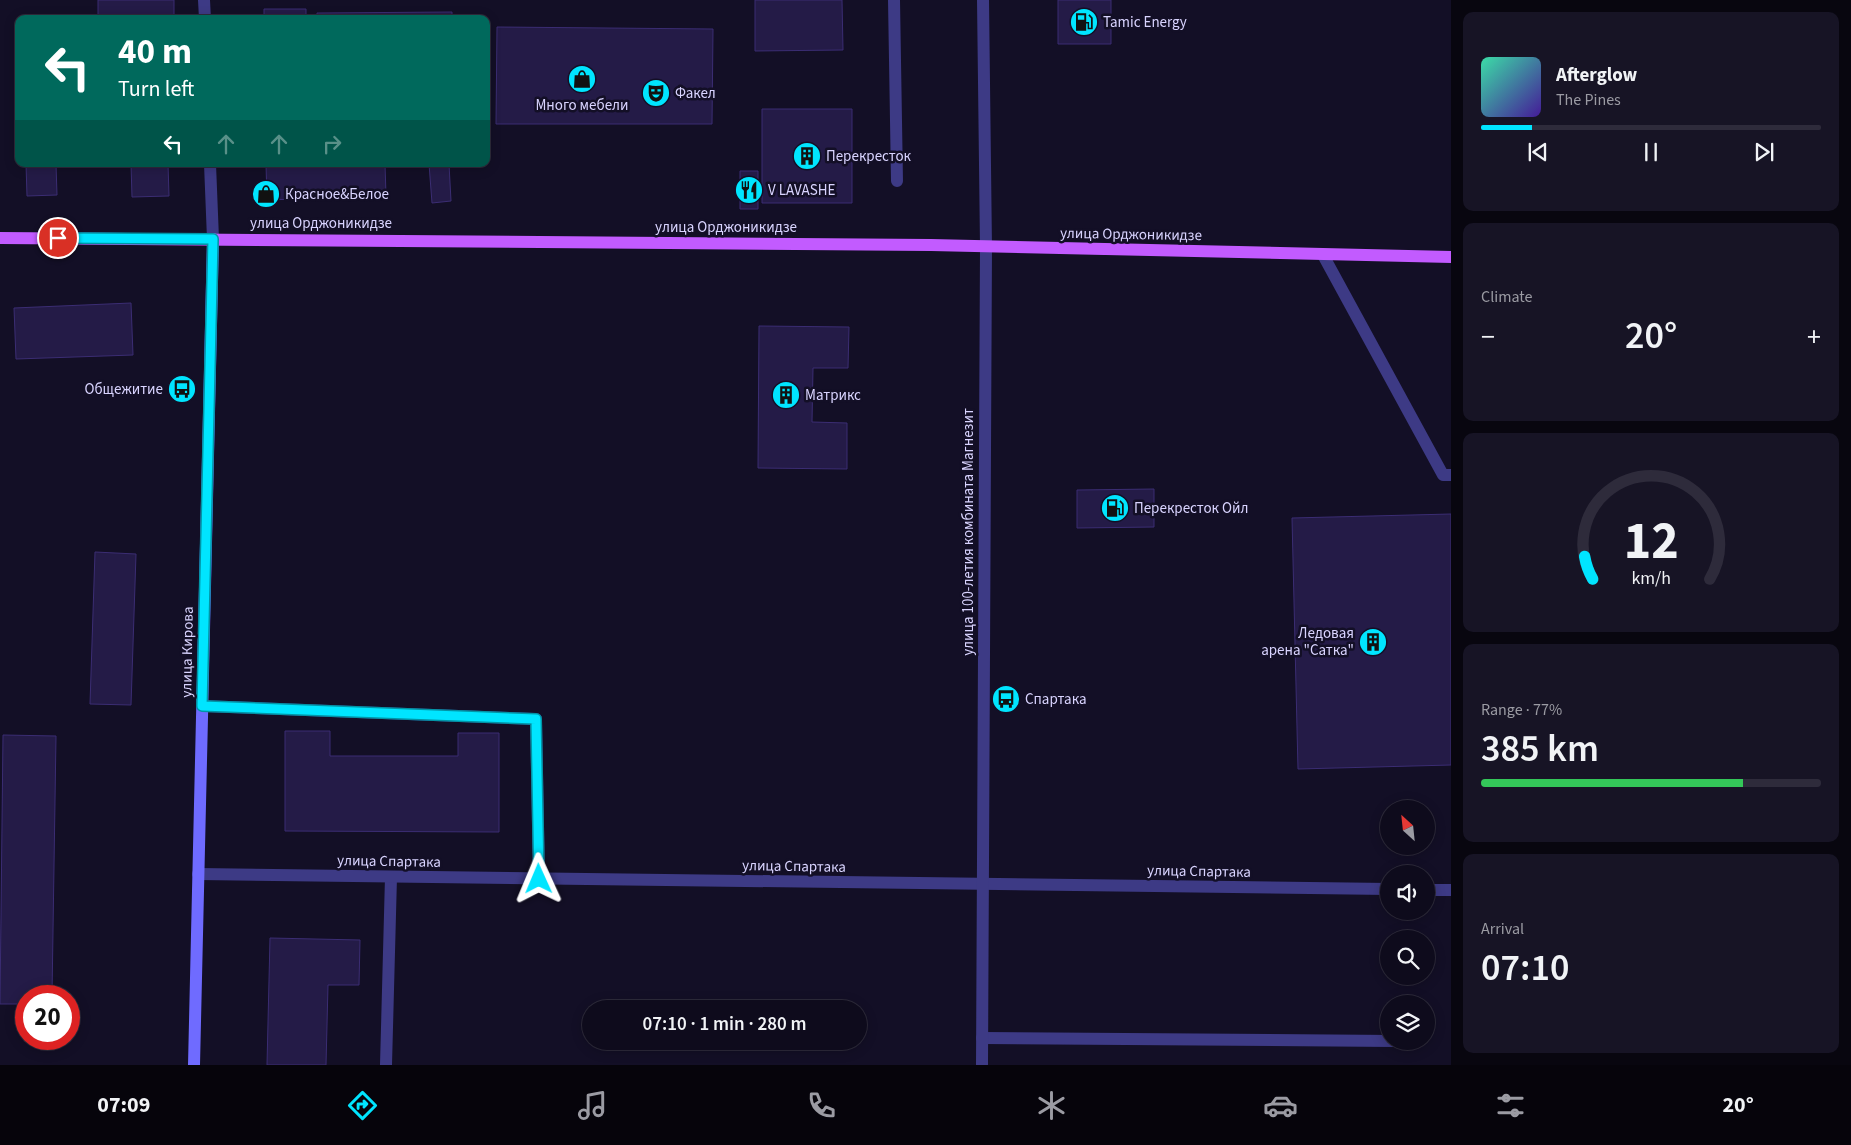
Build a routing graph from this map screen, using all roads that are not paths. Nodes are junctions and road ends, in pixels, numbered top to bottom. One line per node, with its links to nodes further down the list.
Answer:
1 (204, 0): 4 (street)
2 (894, 0): 6 (street)
3 (983, 0): 9 (street, улица 100-летия комбината Магнезит)
4 (205, 15)
5 (210, 167): 8 (street)
6 (897, 181)
7 (0, 238): 8 (main road, улица Орджоникидзе)
8 (213, 239): 9 (main road, улица Орджоникидзе); 13 (main road, улица Кирова)
9 (986, 248): 10 (main road, улица Орджоникидзе); 17 (street, улица 100-летия комбината Магнезит)
10 (1323, 255): 11 (main road, улица Орджоникидзе); 12 (street)
11 (1451, 257)
12 (1451, 475)
13 (202, 706): 14 (main road, улица Кирова); 16 (street)
14 (198, 874): 15 (street, улица Спартака); 23 (main road, улица Кирова)
15 (391, 877): 16 (street, улица Спартака); 24 (street)
16 (539, 879): 17 (street, улица Спартака)
17 (983, 884): 18 (street, улица Спартака); 21 (street, улица 100-летия комбината Магнезит)
18 (1380, 889)
19 (1435, 890): 20 (street)
20 (1451, 890)
21 (982, 1038): 22 (street); 25 (street, улица 100-летия комбината Магнезит)
22 (1380, 1041)
23 (194, 1065)
24 (386, 1065)
25 (982, 1065)

